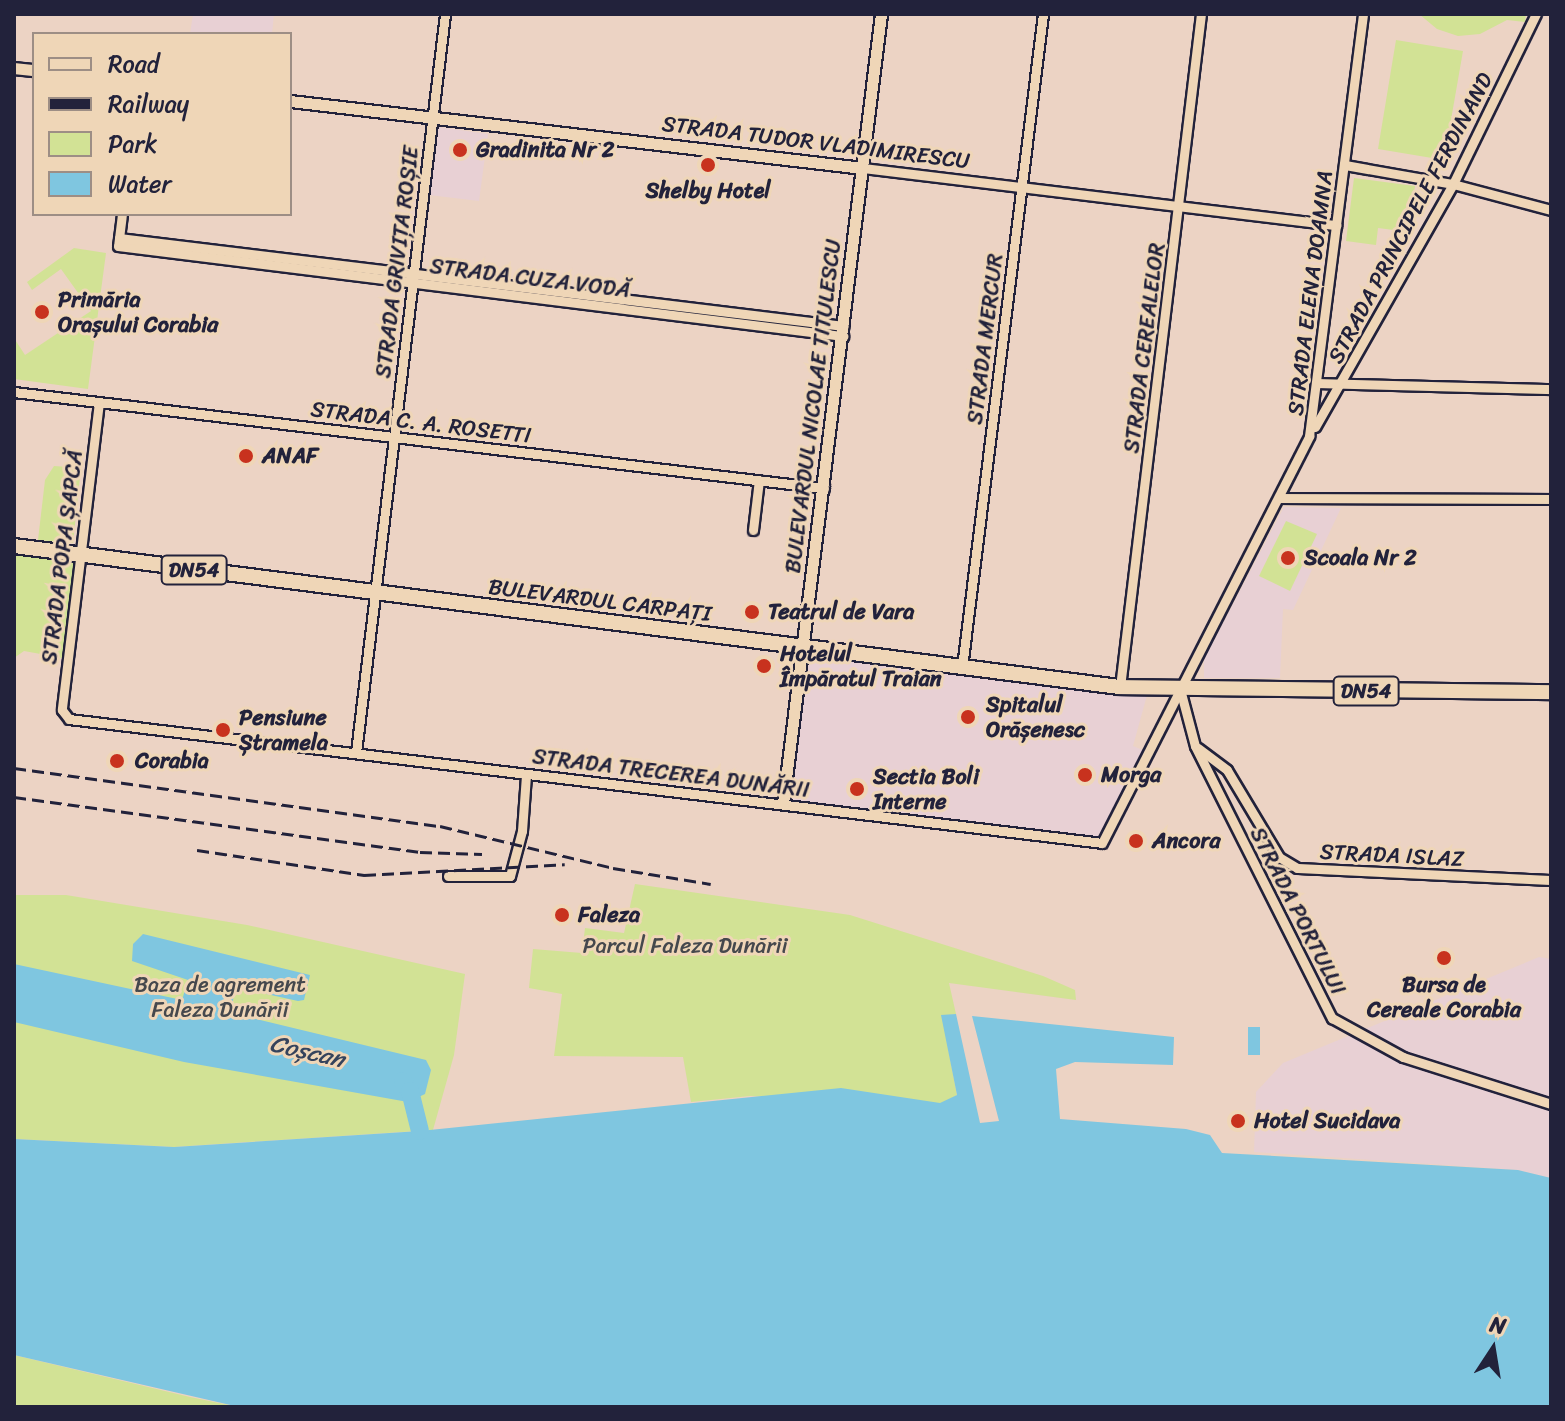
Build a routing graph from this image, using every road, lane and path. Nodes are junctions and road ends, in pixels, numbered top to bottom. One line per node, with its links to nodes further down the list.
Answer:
1 (445, 14): 8 (street, STRADA GRIVIȚA ROȘIE)
2 (881, 14): 10 (street, BULEVARDUL NICOLAE TITULESCU)
3 (1043, 14): 12 (street, STRADA MERCUR)
4 (1201, 14): 13 (street, STRADA CEREALELOR)
5 (1363, 14): 9 (street, STRADA ELENA DOAMNA)
6 (1536, 14): 11 (street, STRADA PRINCIPELE FERDINAND)
7 (292, 101): 8 (street, STRADA TUDOR VLADIMIRESCU)
8 (432, 117): 10 (street, STRADA TUDOR VLADIMIRESCU); 17 (street, STRADA GRIVIȚA ROȘIE)
9 (1345, 165): 11 (street); 16 (street, STRADA ELENA DOAMNA)
10 (863, 168): 12 (street, STRADA TUDOR VLADIMIRESCU); 18 (street, BULEVARDUL NICOLAE TITULESCU)
11 (1453, 184): 14 (street); 20 (street, STRADA PRINCIPELE FERDINAND)
12 (1022, 186): 13 (street, STRADA TUDOR VLADIMIRESCU); 35 (street, STRADA MERCUR)
13 (1180, 205): 16 (street, STRADA TUDOR VLADIMIRESCU); 36 (street, STRADA CEREALELOR)
14 (1551, 210)
15 (122, 216): 17 (street, STRADA CUZA VODĂ)
16 (1337, 225): 19 (street, STRADA ELENA DOAMNA)
17 (412, 277): 18 (street, STRADA CUZA VODĂ); 25 (street, STRADA GRIVIȚA ROȘIE)
18 (844, 331): 27 (street, BULEVARDUL NICOLAE TITULESCU)
19 (1320, 383): 20 (street); 24 (street, STRADA ELENA DOAMNA)
20 (1343, 384): 21 (street); 24 (street, STRADA PRINCIPELE FERDINAND)
21 (1551, 389)
22 (14, 392): 23 (street, STRADA C. A. ROSETTI)
23 (99, 402): 25 (street, STRADA C. A. ROSETTI); 32 (street, STRADA POPA ȘAPCĂ)
24 (1309, 436): 28 (street, STRADA ELENA DOAMNA)
25 (394, 437): 26 (street, STRADA C. A. ROSETTI); 33 (street, STRADA GRIVIȚA ROȘIE)
26 (759, 480): 27 (street, STRADA C. A. ROSETTI); 30 (street)
27 (824, 488): 34 (street, BULEVARDUL NICOLAE TITULESCU)
28 (1279, 498): 29 (street); 37 (street, STRADA ELENA DOAMNA)
29 (1551, 499)
30 (753, 530)
31 (14, 546): 32 (main road, BULEVARDUL CARPAȚI / DN54)
32 (80, 555): 33 (main road, BULEVARDUL CARPAȚI / DN54); 39 (street, STRADA POPA ȘAPCĂ)
33 (375, 593): 34 (main road, BULEVARDUL CARPAȚI / DN54); 41 (street, STRADA GRIVIȚA ROȘIE)
34 (803, 648): 35 (main road, BULEVARDUL CARPAȚI / DN54); 43 (street, BULEVARDUL NICOLAE TITULESCU)
35 (962, 667): 36 (main road, BULEVARDUL CARPAȚI / DN54)
36 (1120, 687): 37 (main road, BULEVARDUL CARPAȚI / DN54)
37 (1181, 690): 38 (main road, DN54); 40 (street, STRADA PORTULUI); 43 (street, STRADA TRECEREA DUNĂRII)
38 (1551, 692)
39 (64, 716): 41 (street, STRADA TRECEREA DUNĂRII)
40 (1195, 746): 45 (street, STRADA ISLAZ); 46 (street, STRADA PORTULUI)
41 (356, 752): 42 (street, STRADA TRECEREA DUNĂRII)
42 (526, 775): 43 (street, STRADA TRECEREA DUNĂRII); 44 (street)
43 (783, 803)
44 (448, 876)
45 (1551, 880)
46 (1551, 1104)

